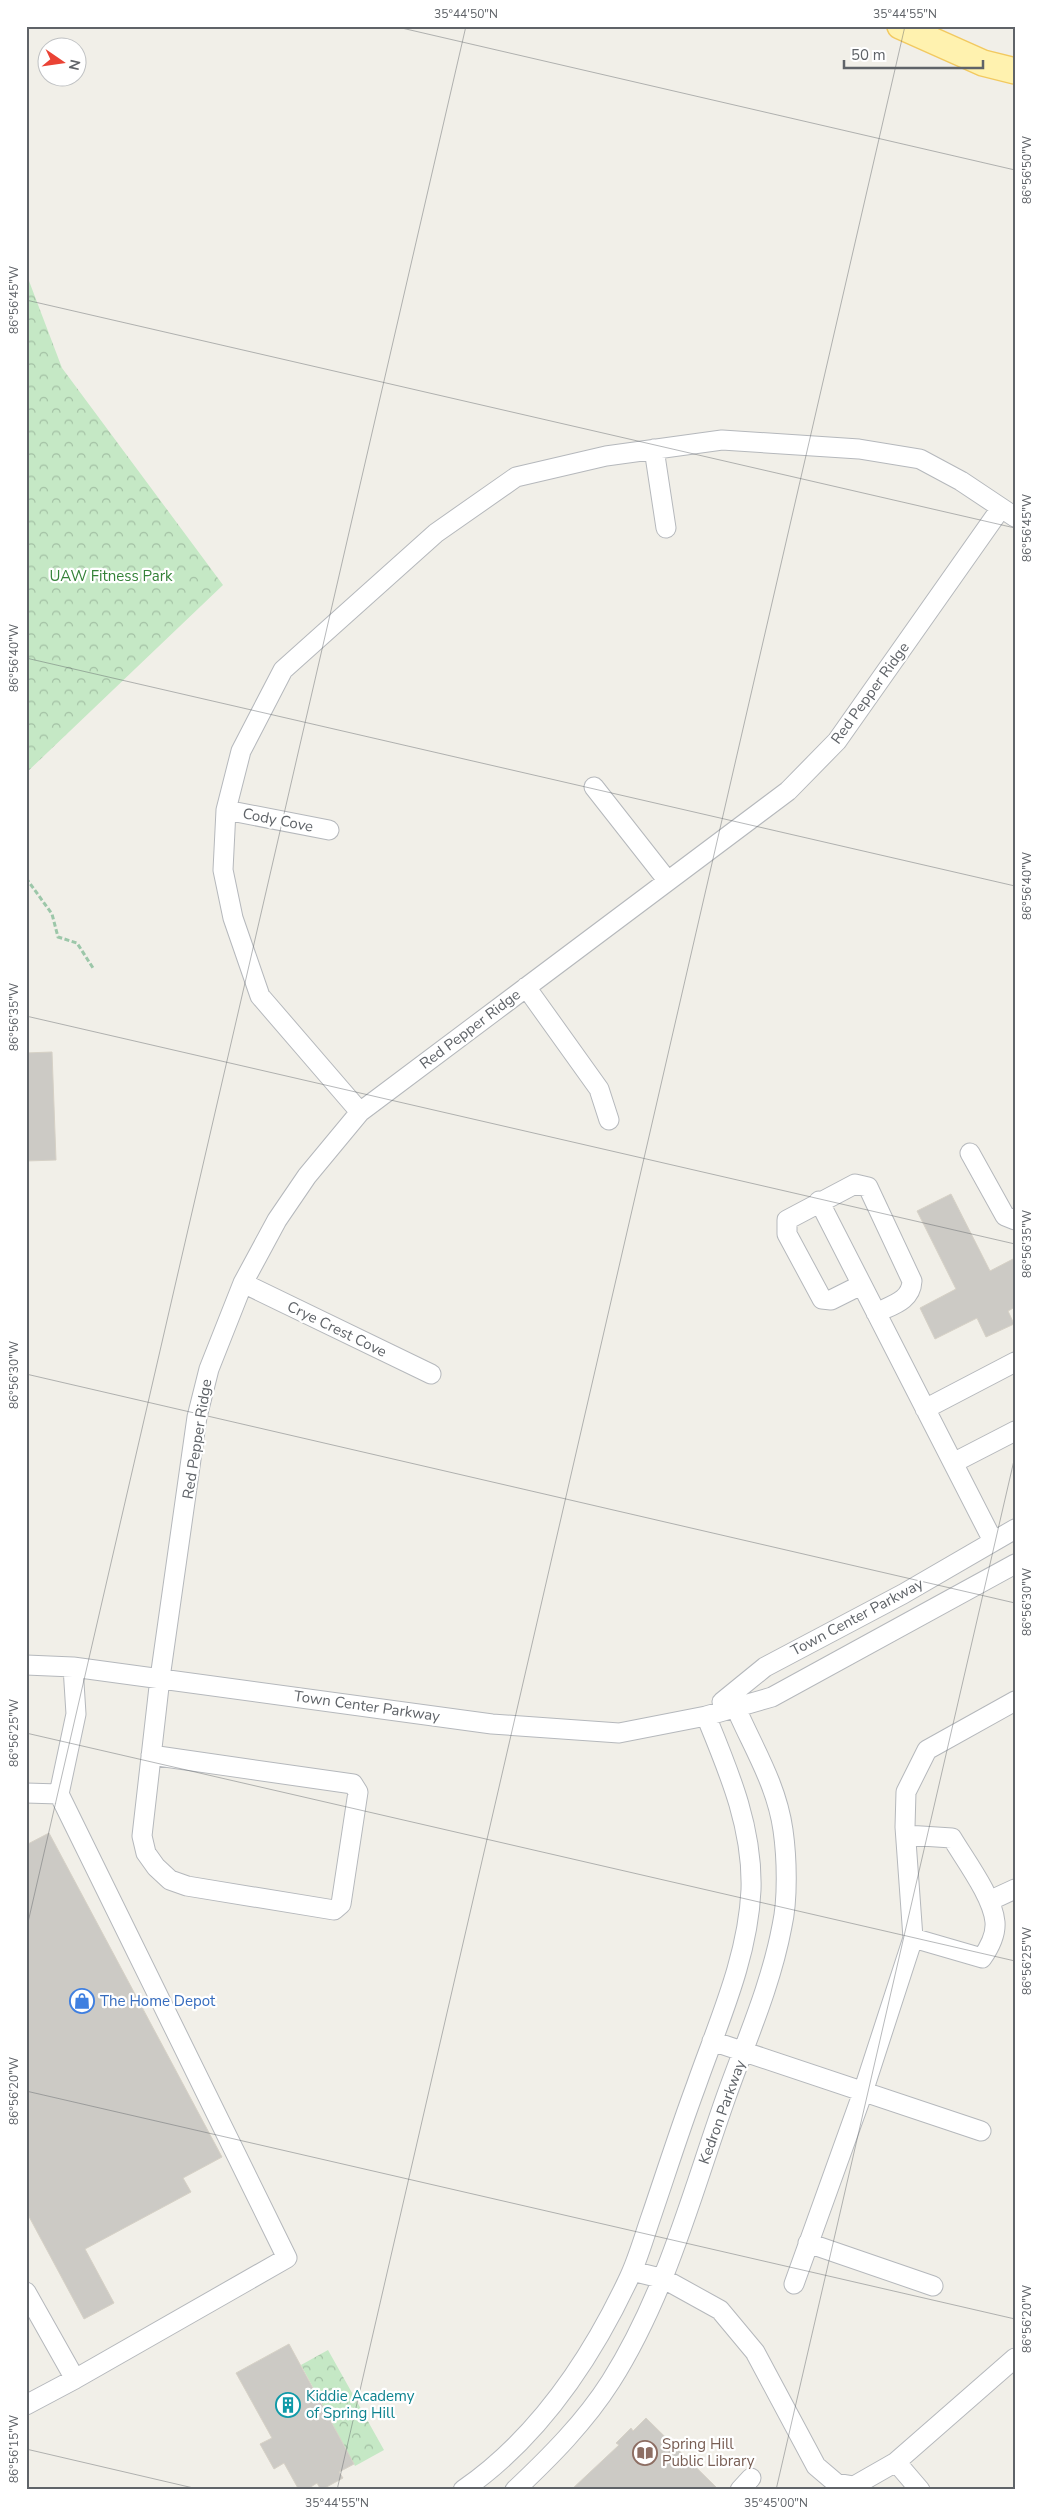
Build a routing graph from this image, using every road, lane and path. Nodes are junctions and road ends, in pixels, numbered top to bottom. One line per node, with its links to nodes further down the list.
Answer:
1 (900, 26): 2 (main road)
2 (1015, 71)
3 (654, 449): 4 (street); 5 (street); 7 (street)
4 (1008, 512): 10 (street, Red Pepper Ridge)
5 (666, 528)
6 (594, 787): 10 (street)
7 (226, 810): 8 (street, Cody Cove); 13 (street)
8 (330, 830)
9 (26, 878): 11 (path)
10 (668, 880): 12 (street, Red Pepper Ridge)
11 (93, 968)
12 (526, 987): 13 (street, Red Pepper Ridge); 14 (street)
13 (360, 1112): 18 (street, Red Pepper Ridge)
14 (609, 1120)
15 (970, 1153): 17 (street)
16 (819, 1201): 19 (street); 19 (street); 20 (street)
17 (1015, 1220)
18 (243, 1284): 22 (street, Crye Crest Cove); 31 (street, Red Pepper Ridge)
19 (861, 1284): 20 (street)
20 (876, 1314): 23 (street)
21 (1015, 1362): 23 (street)
22 (431, 1374)
23 (925, 1409): 25 (street)
24 (1015, 1431): 25 (street)
25 (953, 1463): 27 (street)
26 (1015, 1528): 27 (street, Town Center Parkway)
27 (993, 1541): 32 (street, Town Center Parkway)
28 (1015, 1564): 32 (street, Town Center Parkway)
29 (26, 1665): 30 (street, Town Center Parkway)
30 (73, 1666): 31 (street, Town Center Parkway); 37 (street)
31 (160, 1678): 34 (street, Town Center Parkway); 35 (street, Red Pepper Ridge)
32 (733, 1701): 34 (street, Town Center Parkway); 43 (street, Kedron Parkway)
33 (1015, 1701): 38 (street)
34 (706, 1716): 42 (street)
35 (151, 1755): 35 (street, Red Pepper Ridge)
36 (26, 1793): 37 (street)
37 (59, 1794): 53 (street)
38 (906, 1834): 40 (street); 41 (street)
39 (1015, 1888): 40 (street)
40 (988, 1901): 41 (street)
41 (913, 1938): 44 (street)
42 (712, 2041): 43 (street); 47 (street)
43 (742, 2053): 44 (street); 48 (street, Kedron Parkway)
44 (863, 2092): 45 (street); 46 (street)
45 (981, 2130)
46 (808, 2243): 49 (street); 50 (street)
47 (632, 2271): 48 (street); 56 (street)
48 (664, 2278): 55 (street); 57 (street, Kedron Parkway)
49 (794, 2284)
50 (934, 2286)
51 (26, 2292): 53 (street)
52 (1015, 2358): 55 (street)
53 (75, 2379): 54 (street)
54 (26, 2404)
55 (896, 2462): 58 (street)
56 (463, 2490)
57 (516, 2490)
58 (920, 2490)

